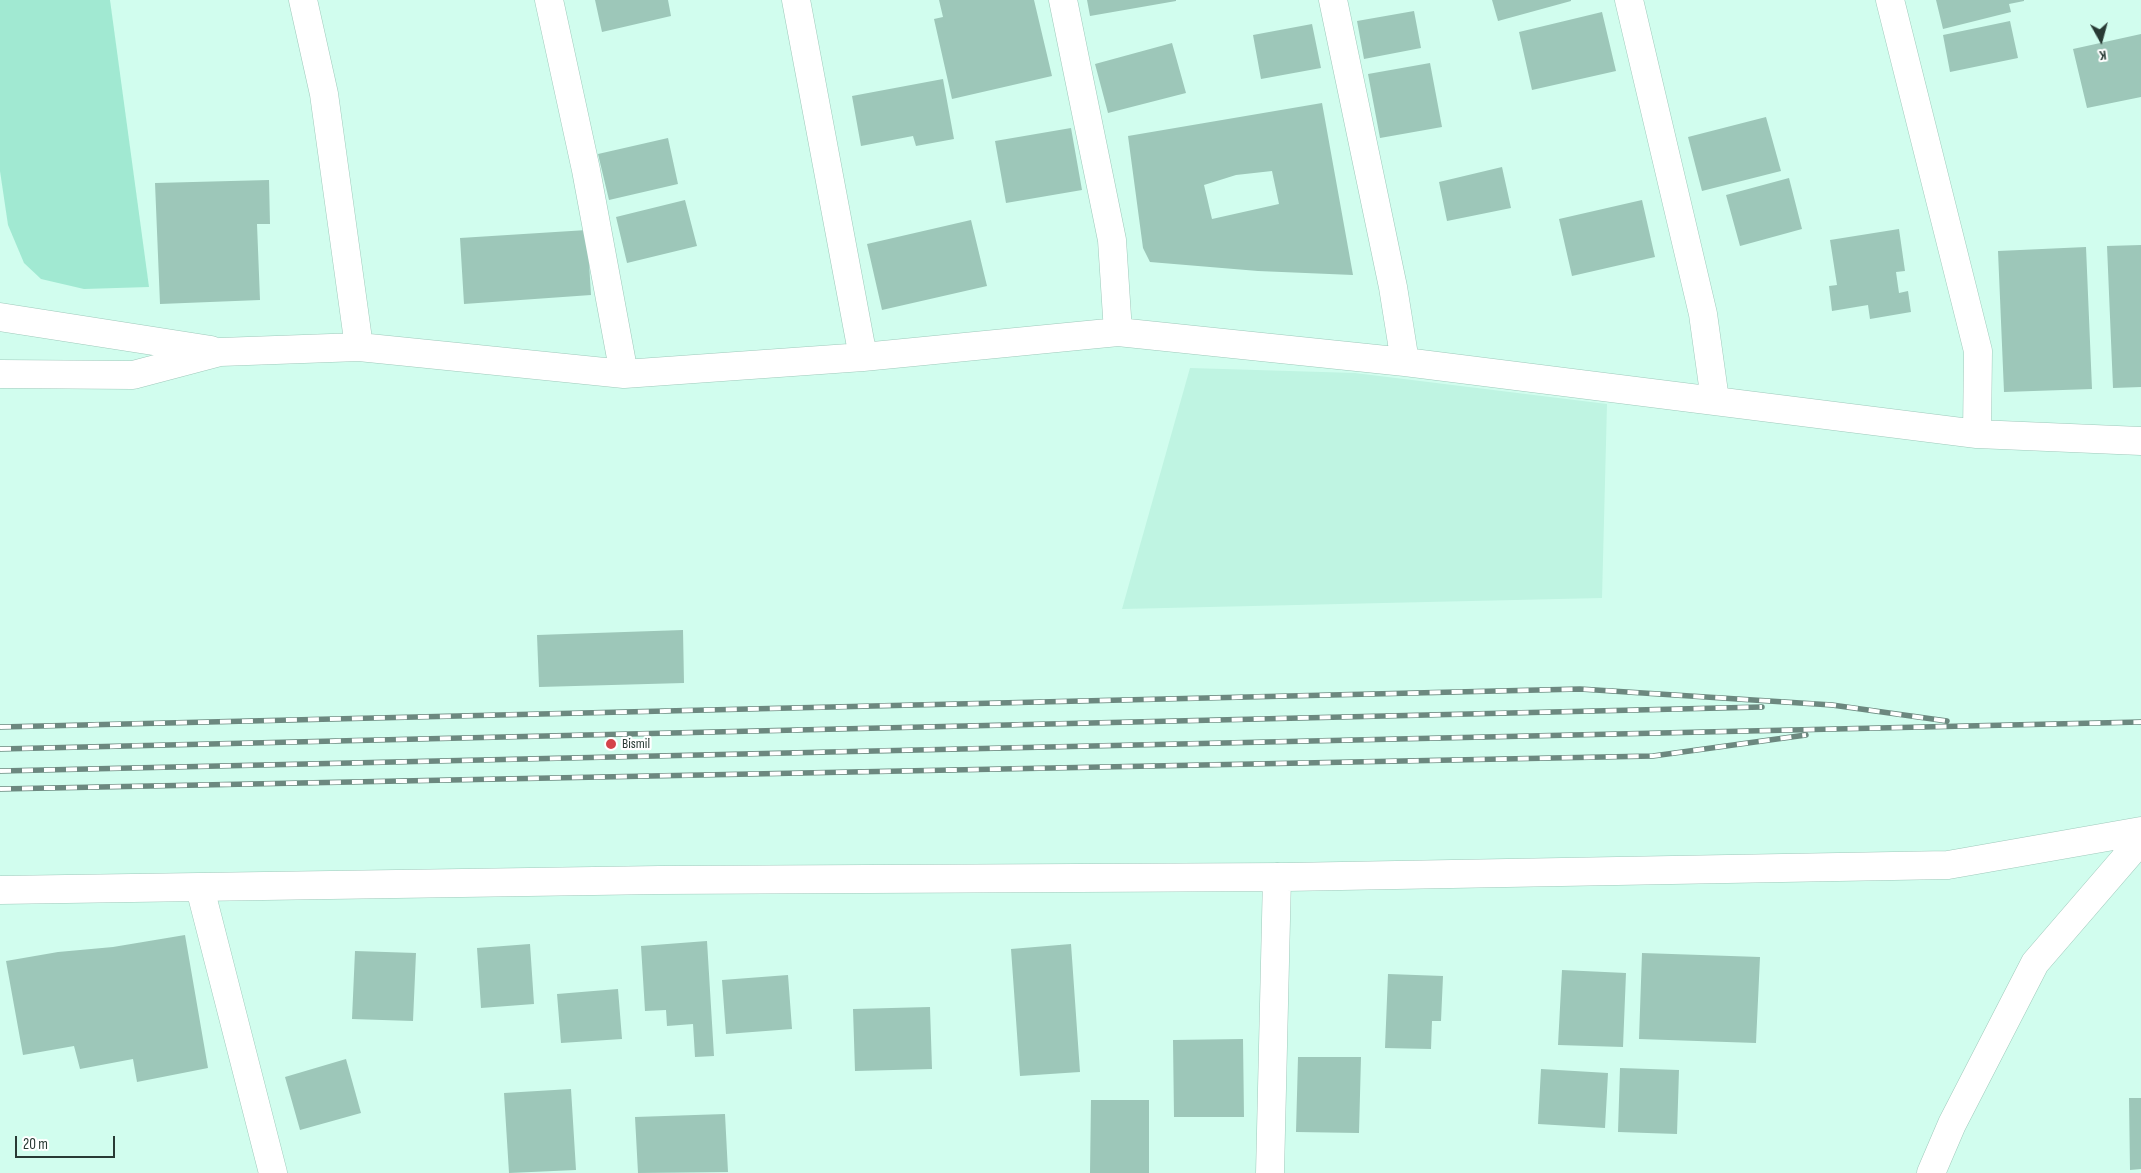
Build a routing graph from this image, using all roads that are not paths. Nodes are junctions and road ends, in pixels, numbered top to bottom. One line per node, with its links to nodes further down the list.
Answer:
1 (303, 0): 10 (street)
2 (548, 0): 15 (street)
3 (796, 0): 12 (street)
4 (1063, 0): 9 (street)
5 (1333, 0): 13 (street)
6 (1629, 0): 16 (street)
7 (1890, 0): 17 (street)
8 (0, 317): 11 (street)
9 (1118, 332): 12 (street); 13 (street)
10 (358, 347): 11 (street); 15 (street)
11 (220, 352): 14 (street)
12 (863, 357): 15 (street)
13 (1405, 362): 16 (street)
14 (0, 374)
15 (624, 374)
16 (1716, 400): 17 (street)
17 (1977, 434): 18 (street)
18 (2141, 441)
19 (2141, 830): 21 (street)
20 (2141, 840): 26 (street)
21 (1277, 877): 22 (street); 25 (street)
22 (200, 888): 23 (street); 24 (street)
23 (0, 890)
24 (273, 1173)
25 (1270, 1173)
26 (1930, 1173)

